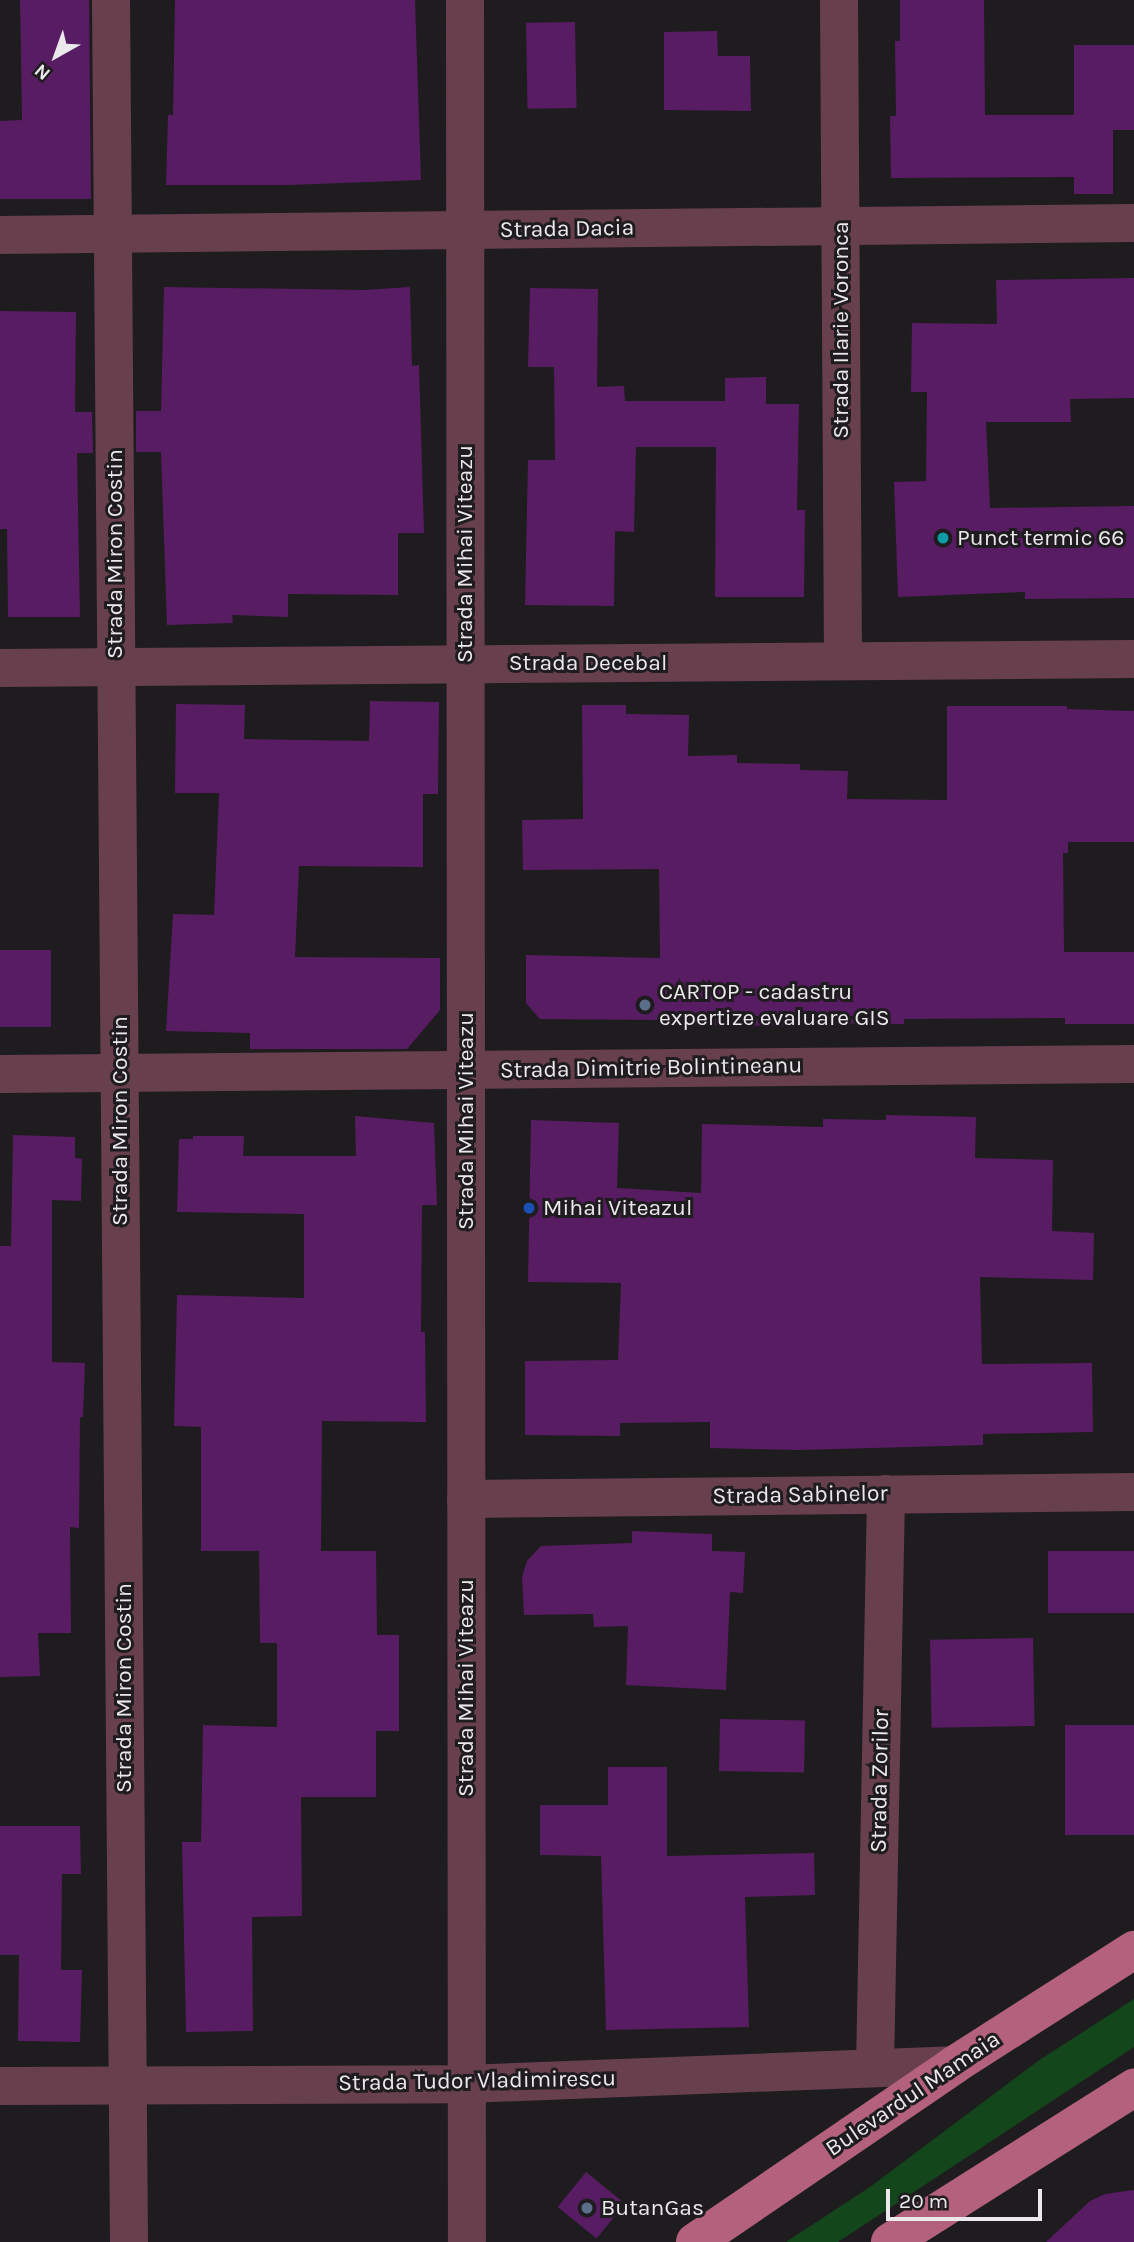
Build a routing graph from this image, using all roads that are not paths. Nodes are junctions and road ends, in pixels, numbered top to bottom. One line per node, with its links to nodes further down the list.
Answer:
1 (111, 0): 7 (street, Strada Miron Costin)
2 (465, 0): 6 (street, Strada Mihai Viteazu)
3 (839, 0): 5 (street, Strada Ilarie Voronca)
4 (1134, 223): 5 (street, Strada Dacia)
5 (840, 226): 6 (street, Strada Dacia); 10 (street, Strada Ilarie Voronca)
6 (465, 230): 7 (street, Strada Dacia); 11 (street, Strada Mihai Viteazu)
7 (113, 234): 8 (street, Strada Dacia); 12 (street, Strada Miron Costin)
8 (0, 235)
9 (1134, 659): 10 (street, Strada Decebal)
10 (843, 661): 11 (street, Strada Decebal)
11 (465, 664): 12 (street, Strada Decebal); 15 (street, Strada Mihai Viteazu)
12 (116, 667): 13 (street, Strada Decebal); 16 (street, Strada Miron Costin)
13 (0, 668)
14 (1134, 1064): 15 (street, Strada Dimitrie Bolintineanu)
15 (465, 1070): 16 (street, Strada Dimitrie Bolintineanu); 20 (street, Strada Mihai Viteazu)
16 (120, 1073): 17 (street, Strada Dimitrie Bolintineanu); 26 (street, Strada Miron Costin)
17 (0, 1074)
18 (1134, 1492): 19 (street, Strada Sabinelor)
19 (886, 1494): 20 (street, Strada Sabinelor); 23 (street, Strada Zorilor)
20 (466, 1499): 24 (street, Strada Mihai Viteazu)
21 (1134, 1950): 22 (main road, Bulevardul Mamaia)
22 (954, 2065): 23 (street, Strada Tudor Vladimirescu); 30 (main road, Bulevardul Mamaia)
23 (875, 2068): 24 (street, Strada Tudor Vladimirescu)
24 (466, 2084): 26 (street, Strada Tudor Vladimirescu); 29 (street, Strada Mihai Viteazu)
25 (0, 2086): 26 (street, Strada Tudor Vladimirescu)
26 (127, 2086): 28 (street, Strada Miron Costin)
27 (1134, 2088): 31 (main road)
28 (128, 2242)
29 (467, 2242)
30 (695, 2242)
31 (890, 2242)

